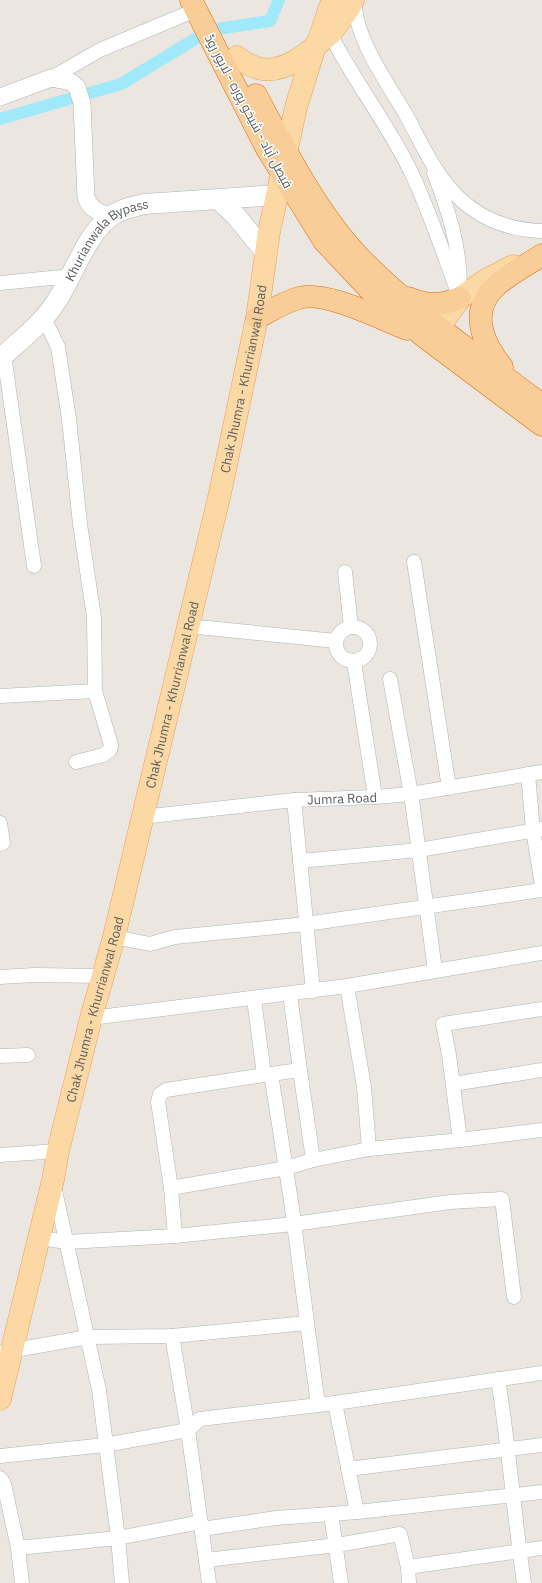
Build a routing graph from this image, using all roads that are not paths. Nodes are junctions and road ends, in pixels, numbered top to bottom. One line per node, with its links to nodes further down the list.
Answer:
1 (333, 0): 4 (main road)
2 (355, 0): 4 (main road, Chak Jhumra - Khurrianwal Road); 9 (street)
3 (198, 5): 5 (highway, فیصل آباد - شیخو پورہ - لاہور روڈ); 6 (street)
4 (322, 40): 5 (main road); 8 (main road, Chak Jhumra - Khurrianwal Road); 19 (street)
5 (229, 52): 8 (highway, فیصل آباد - شیخو پورہ - لاہور روڈ); 10 (highway, فیصل آباد - شیخو پورہ - لاہور روڈ)
6 (51, 78): 7 (street); 12 (street)
7 (0, 97)
8 (287, 153): 10 (main road, Chak Jhumra - Khurrianwal Road); 18 (highway, فیصل آباد - شیخو پورہ - لاہور روڈ)
9 (429, 160): 13 (street); 19 (street)
10 (279, 185): 11 (main road, Khurianwala Bypass); 14 (main road, Chak Jhumra - Khurrianwal Road); 22 (highway, فیصل آباد - شیخو پورہ - لاہور روڈ)
11 (219, 200): 12 (main road, Khurianwala Bypass); 14 (main road)
12 (110, 216): 16 (main road, Khurianwala Bypass)
13 (542, 231)
14 (266, 254): 21 (main road, Chak Jhumra - Khurrianwal Road)
15 (542, 254): 19 (main road); 24 (highway)
16 (72, 276): 17 (street); 20 (main road, Khurianwala Bypass)
17 (0, 283)
18 (399, 295): 19 (highway); 22 (highway, فیصل آباد - شیخو پورہ - لاہور روڈ)
19 (460, 298): 22 (main road)
20 (44, 318): 23 (main road, Khurianwala Bypass); 34 (street)
21 (257, 318): 22 (highway); 29 (main road, Chak Jhumra - Khurrianwal Road)
22 (431, 334): 24 (highway, فیصل آباد - شیخو پورہ - لاہور روڈ); 25 (highway, فیصل آباد - شیخو پورہ - لاہور روڈ)
23 (2, 357): 27 (street)
24 (539, 403)
25 (542, 425)
26 (414, 562): 39 (street)
27 (34, 566)
28 (345, 572): 30 (street)
29 (188, 626): 31 (street); 43 (main road, Chak Jhumra - Khurrianwal Road)
30 (351, 627): 31 (street); 32 (street)
31 (336, 641): 32 (street)
32 (354, 662): 41 (street)
33 (390, 678): 40 (street)
34 (95, 691): 35 (street); 36 (street)
35 (0, 696)
36 (76, 762)
37 (542, 772): 38 (street, Jumra Road)
38 (528, 774): 39 (street, Jumra Road); 45 (street)
39 (449, 788): 40 (street, Jumra Road)
40 (411, 794): 41 (street, Jumra Road); 47 (street)
41 (375, 798): 42 (street, Jumra Road)
42 (294, 800): 43 (street, Jumra Road); 48 (street)
43 (142, 818): 53 (main road, Chak Jhumra - Khurrianwal Road)
44 (0, 823): 46 (street)
45 (538, 829): 47 (street); 49 (street)
46 (0, 844)
47 (418, 850): 48 (street); 51 (street)
48 (300, 861): 52 (street)
49 (542, 886)
50 (542, 890): 51 (street)
51 (426, 907): 52 (street); 55 (street)
52 (306, 924): 53 (street); 59 (street)
53 (114, 937): 56 (main road, Chak Jhumra - Khurrianwal Road)
54 (542, 953): 55 (street)
55 (435, 970): 58 (street)
56 (102, 976): 57 (street); 63 (main road, Chak Jhumra - Khurrianwal Road)
57 (0, 977)
58 (347, 986): 59 (street); 72 (street)
59 (313, 991): 60 (street)
60 (290, 994): 61 (street); 66 (street)
61 (254, 999): 63 (street); 68 (street)
62 (542, 1009): 69 (street)
63 (90, 1018): 73 (main road, Chak Jhumra - Khurrianwal Road)
64 (28, 1055): 65 (street)
65 (0, 1056)
66 (300, 1070): 68 (street); 75 (street)
67 (542, 1070): 69 (street)
68 (267, 1074): 76 (street); 78 (street)
69 (453, 1084): 71 (street)
70 (542, 1130): 71 (street)
71 (460, 1140): 72 (street)
72 (369, 1149): 75 (street)
73 (58, 1151): 74 (street); 77 (main road, Chak Jhumra - Khurrianwal Road)
74 (0, 1155)
75 (313, 1160): 76 (street)
76 (286, 1168): 78 (street); 79 (street)
77 (53, 1180): 81 (main road, Chak Jhumra - Khurrianwal Road); 82 (street)
78 (171, 1188): 80 (street)
79 (294, 1224): 80 (street); 83 (street); 84 (street)
80 (175, 1236): 82 (street)
81 (39, 1238): 82 (street); 87 (main road, Chak Jhumra - Khurrianwal Road)
82 (67, 1242): 86 (street)
83 (514, 1297)
84 (308, 1324): 85 (street); 92 (street)
85 (172, 1336): 86 (street); 93 (street)
86 (88, 1337): 87 (street); 94 (street)
87 (6, 1352): 90 (main road, Chak Jhumra - Khurrianwal Road)
88 (542, 1373): 89 (street)
89 (498, 1379): 91 (street); 96 (street)
90 (0, 1398)
91 (335, 1403): 92 (street); 98 (street)
92 (318, 1405): 93 (street)
93 (188, 1430): 94 (street); 104 (street)
94 (105, 1445): 97 (street); 105 (street)
95 (542, 1445): 96 (street)
96 (509, 1448): 98 (street); 101 (street)
97 (0, 1456)
98 (348, 1469): 102 (street)
99 (0, 1478): 107 (street)
100 (542, 1492): 101 (street)
101 (512, 1496): 102 (street); 109 (street)
102 (357, 1512): 103 (street)
103 (331, 1514): 104 (street); 106 (street)
104 (202, 1526): 105 (street); 110 (street)
105 (118, 1538): 107 (street); 113 (street)
106 (337, 1544): 110 (street); 111 (street); 115 (street)
107 (18, 1548): 112 (street)
108 (542, 1548): 109 (street)
109 (519, 1552): 111 (street); 117 (street)
110 (206, 1560): 114 (street)
111 (408, 1567): 116 (street)
112 (22, 1583)
113 (122, 1583)
114 (209, 1583)
115 (341, 1583)
116 (409, 1583)
117 (524, 1583)

